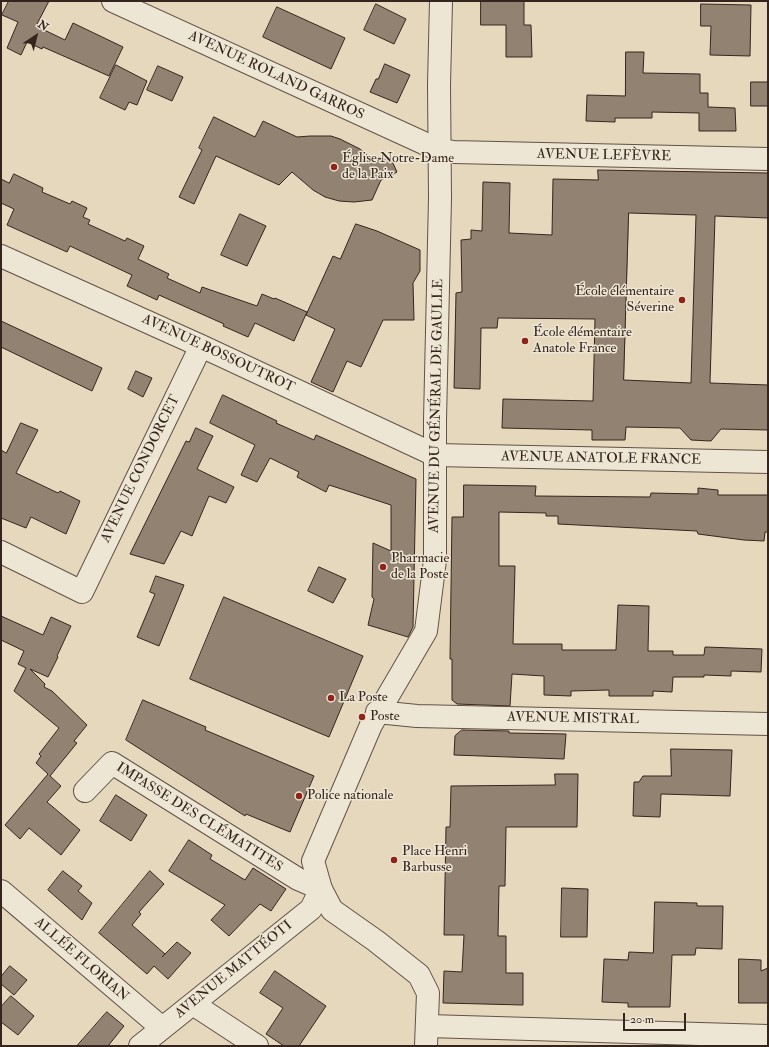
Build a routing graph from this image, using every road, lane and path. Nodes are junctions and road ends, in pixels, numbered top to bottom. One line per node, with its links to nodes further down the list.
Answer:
1 (113, 1): 3 (street, AVENUE ROLAND GARROS)
2 (441, 1): 3 (street, AVENUE DU GÉNÉRAL DE GAULLE)
3 (439, 150): 4 (street, AVENUE LEFÈVRE); 7 (street, AVENUE DU GÉNÉRAL DE GAULLE)
4 (768, 159)
5 (1, 256): 6 (street, AVENUE BOSSOUTROT)
6 (201, 346): 7 (street, AVENUE BOSSOUTROT); 9 (street, AVENUE CONDORCET)
7 (435, 455): 8 (street, AVENUE ANATOLE FRANCE); 10 (street, AVENUE DU GÉNÉRAL DE GAULLE)
8 (768, 462)
9 (1, 552)
10 (378, 712): 11 (street, AVENUE MISTRAL); 13 (street, AVENUE DU GÉNÉRAL DE GAULLE)
11 (768, 724)
12 (85, 791): 13 (street, IMPASSE DES CLÉMATITES)
13 (321, 888): 15 (street, AVENUE MATTÉOTI); 17 (street, AVENUE DU GÉNÉRAL DE GAULLE)
14 (1, 891): 16 (street, ALLÉE FLORIAN)
15 (193, 1004): 16 (street, AVENUE MATTÉOTI); 20 (street)
16 (162, 1028): 19 (street, AVENUE MATTÉOTI)
17 (427, 1036): 18 (street)
18 (768, 1036)
19 (140, 1046)
20 (257, 1046)

